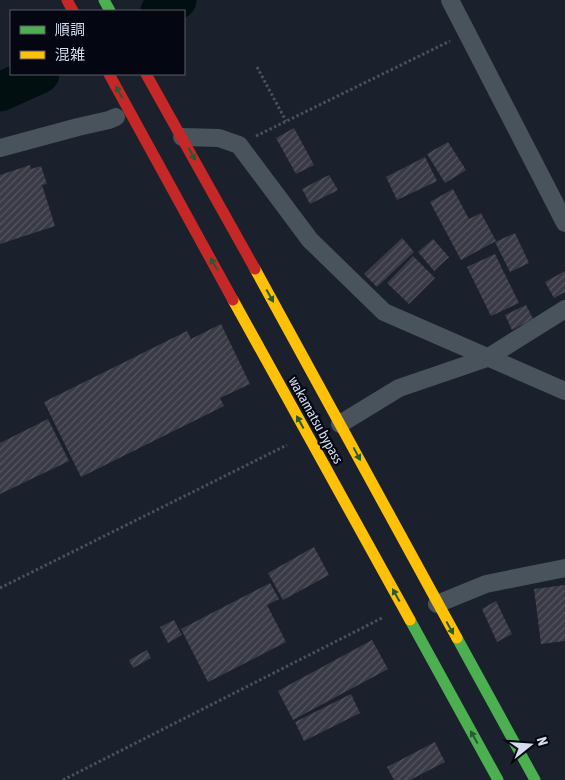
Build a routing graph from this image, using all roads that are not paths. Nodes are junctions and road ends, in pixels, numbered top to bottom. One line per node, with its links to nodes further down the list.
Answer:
1 (450, 0): 7 (street)
2 (108, 75): 4 (highway, wakamatsu bypass, one-way to 2)
3 (147, 75): 5 (highway, wakamatsu bypass)
4 (123, 114): 6 (street); 14 (highway, wakamatsu bypass, one-way to 4)
5 (182, 137): 9 (street); 11 (highway, wakamatsu bypass, one-way to 11)
6 (0, 148)
7 (565, 223)
8 (565, 309): 9 (street)
9 (487, 358): 10 (street); 11 (street)
10 (565, 391)
11 (340, 424): 13 (highway, wakamatsu bypass, one-way to 13)
12 (565, 568): 13 (street)
13 (437, 604): 15 (highway, wakamatsu bypass, one-way to 15)
14 (498, 780)
15 (535, 780)

